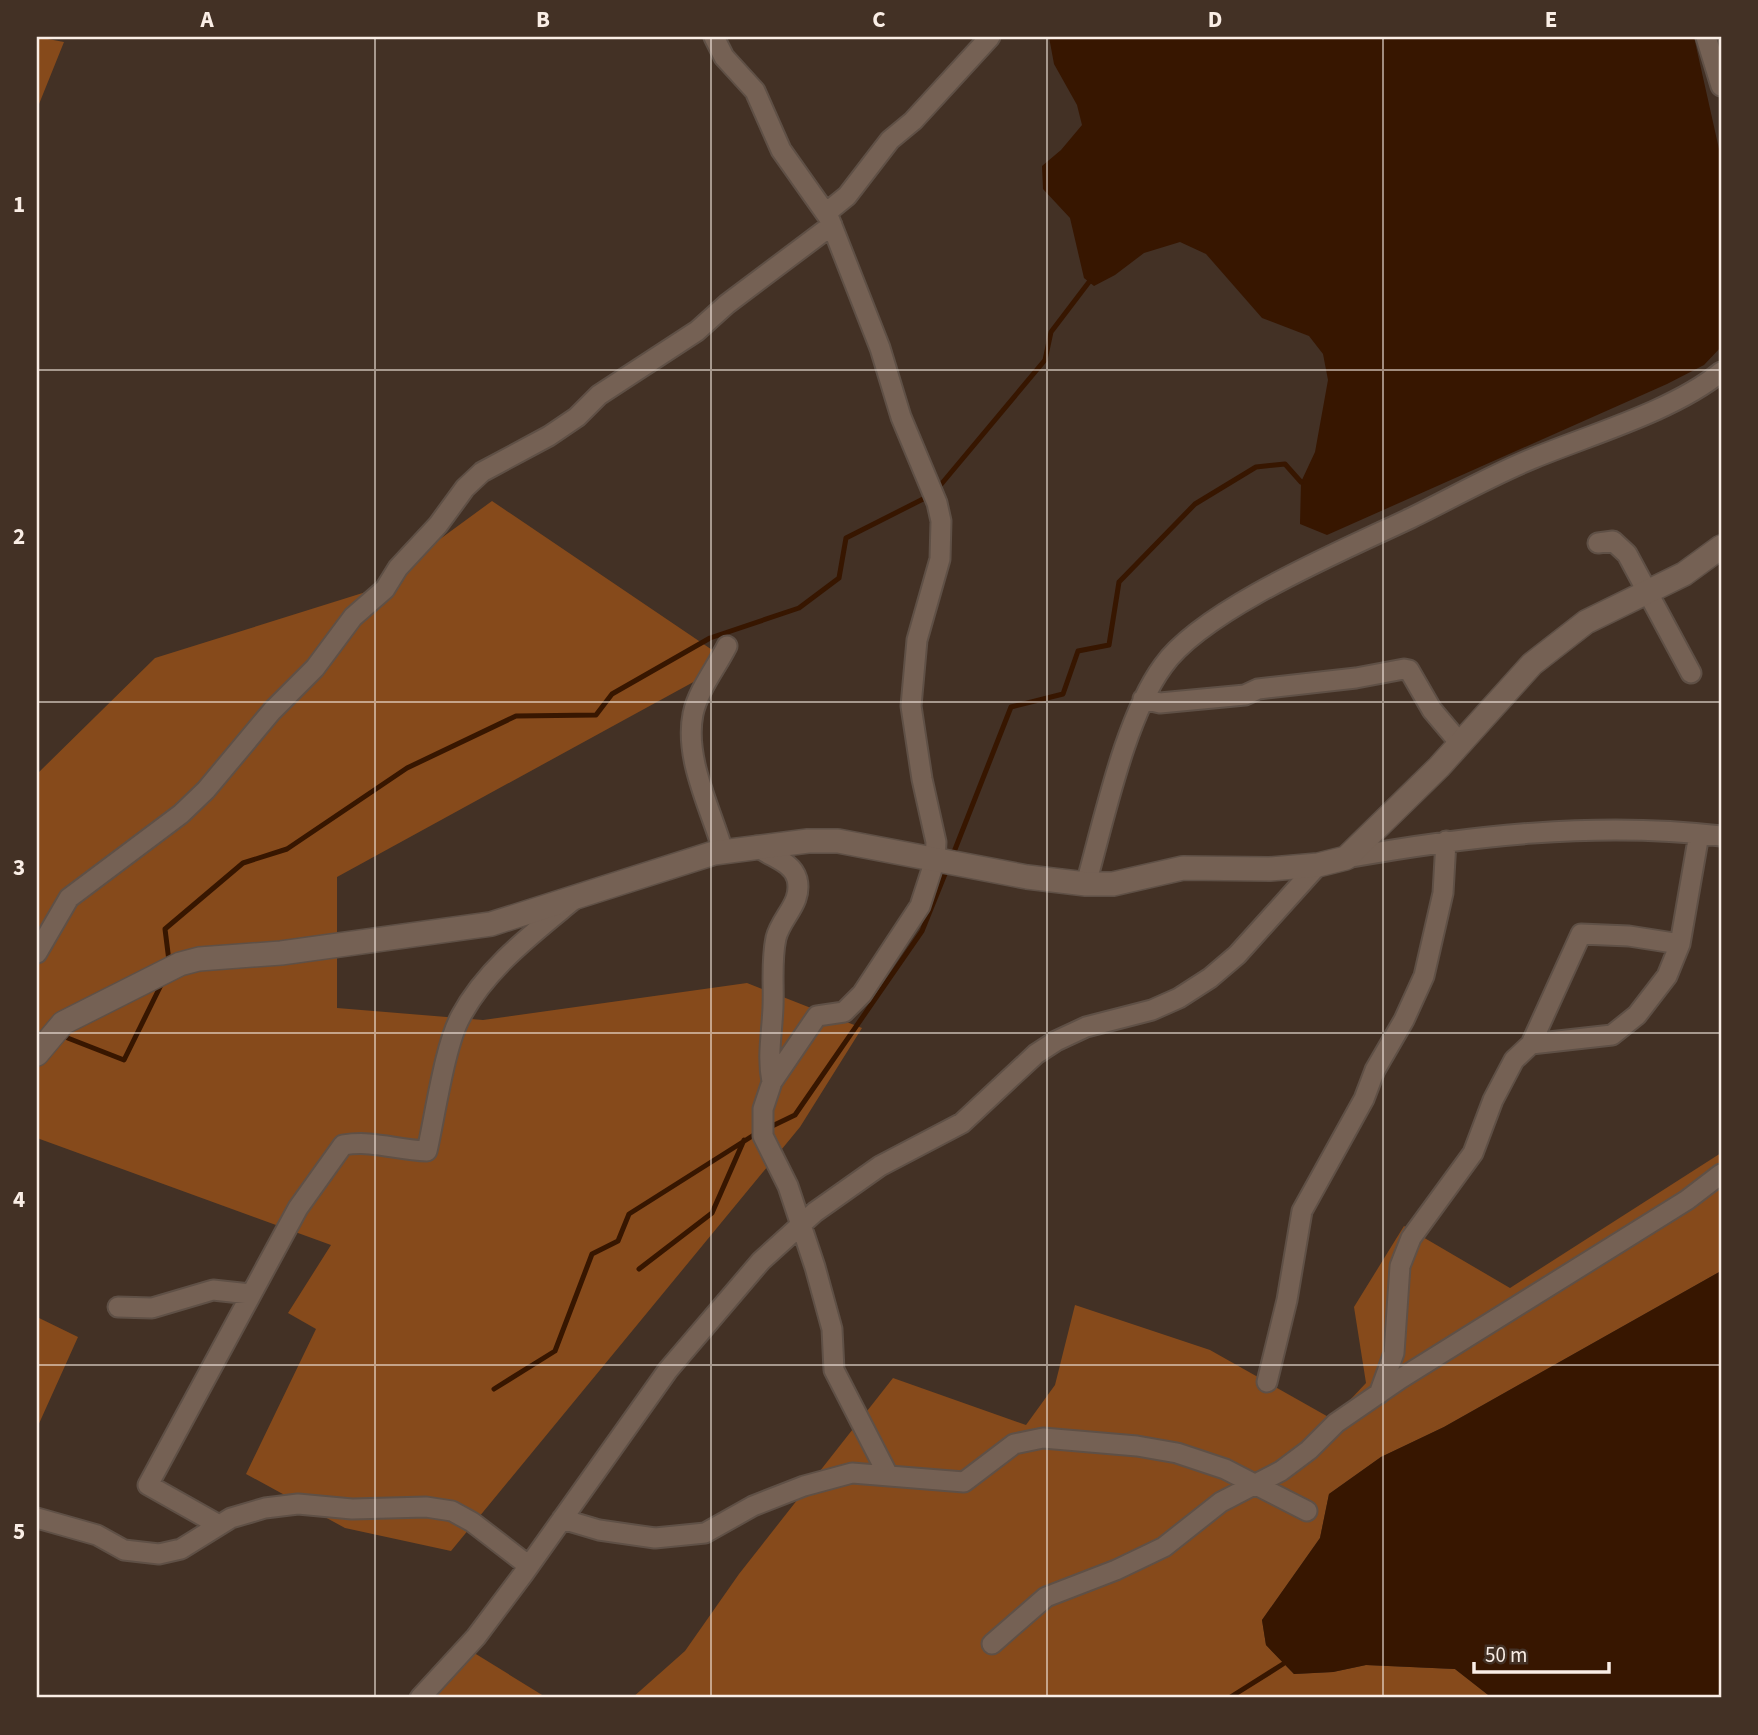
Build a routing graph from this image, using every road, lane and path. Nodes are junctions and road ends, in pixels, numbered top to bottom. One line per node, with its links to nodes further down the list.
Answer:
1 (714, 37): 5 (street)
2 (990, 37): 5 (street)
3 (1706, 37): 4 (street)
4 (1721, 86)
5 (829, 219): 20 (street); 25 (street)
6 (1721, 372): 12 (street)
7 (1598, 543): 9 (street)
8 (1721, 547): 9 (street)
9 (1646, 591): 11 (street); 13 (street)
10 (727, 646): 18 (street)
11 (1691, 673)
12 (1143, 699): 13 (street); 22 (street)
13 (1460, 742): 19 (street)
14 (1699, 834): 15 (street); 16 (street); 24 (street)
15 (1721, 836)
16 (1446, 841): 19 (street); 33 (street)
17 (757, 846): 18 (street); 20 (street); 28 (street)
18 (723, 852): 23 (street)
19 (1346, 858): 21 (street)
20 (935, 860): 22 (street); 28 (street)
21 (1318, 865): 22 (street); 30 (street)
22 (1086, 884)
23 (573, 900): 27 (street); 31 (street)
24 (1680, 944): 26 (street); 26 (street)
25 (37, 953)
26 (1531, 1044): 34 (street)
27 (37, 1055)
28 (772, 1082): 30 (street)
29 (1721, 1174): 34 (street)
30 (799, 1226): 35 (street); 39 (street)
31 (250, 1294): 32 (street); 40 (street)
32 (118, 1307)
33 (1267, 1382)
34 (1379, 1394): 36 (street)
35 (888, 1475): 36 (street); 39 (street)
36 (1254, 1483): 37 (street); 42 (street)
37 (1307, 1511)
38 (37, 1518): 40 (street)
39 (562, 1519): 41 (street)
40 (219, 1525): 41 (street)
41 (529, 1566): 43 (street)
42 (992, 1644)
43 (420, 1698)

